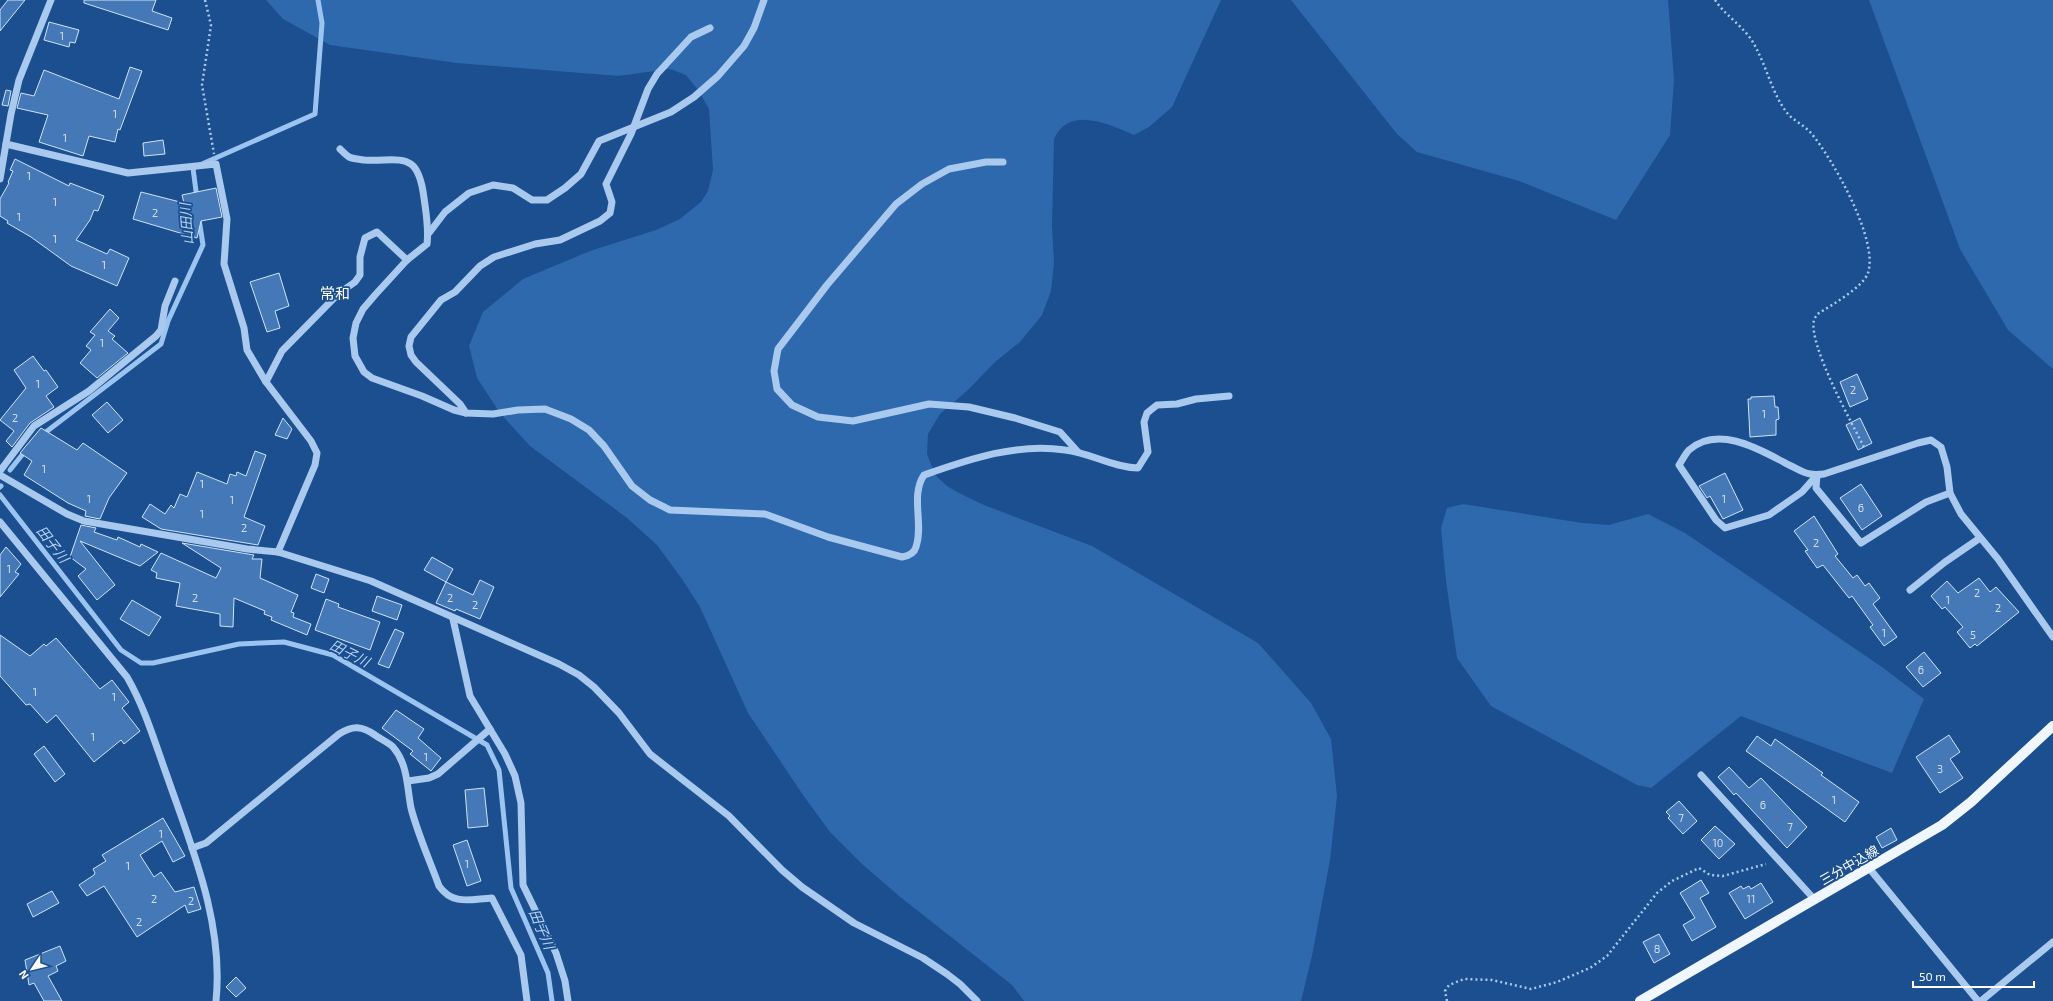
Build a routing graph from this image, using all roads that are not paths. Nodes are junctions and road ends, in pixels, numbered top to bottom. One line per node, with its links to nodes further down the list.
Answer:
1 (51, 0): 5 (street)
2 (764, 0): 4 (street)
3 (710, 28): 4 (street)
4 (634, 127): 9 (street); 14 (street)
5 (6, 144): 8 (street); 12 (street)
6 (340, 149): 9 (street)
7 (1002, 162): 15 (street)
8 (0, 180)
9 (429, 233): 10 (street)
10 (407, 260): 12 (street); 14 (street)
11 (175, 281): 16 (street)
12 (266, 382): 22 (street)
13 (1228, 396): 15 (street)
14 (466, 413): 15 (street)
15 (1078, 452)
16 (0, 471)
17 (1817, 475): 17 (street); 19 (street); 19 (street)
18 (0, 476): 22 (street)
19 (1950, 493): 21 (street)
20 (0, 522): 30 (street)
21 (1980, 538): 23 (street); 25 (street)
22 (278, 552): 24 (street)
23 (1910, 590)
24 (453, 619): 27 (street); 37 (street)
25 (2053, 637)
26 (2053, 726): 31 (main road, 三分中込線)
27 (488, 731): 29 (street); 36 (street)
28 (1701, 775): 32 (street)
29 (408, 781): 30 (street); 35 (street)
30 (192, 848): 34 (street)
31 (1869, 868): 32 (main road, 三分中込線); 39 (street)
32 (1815, 900): 38 (main road, 三分中込線)
33 (2053, 942): 39 (street)
34 (216, 1001)
35 (527, 1001)
36 (568, 1001)
37 (977, 1001)
38 (1640, 1001)
39 (1980, 1001)

